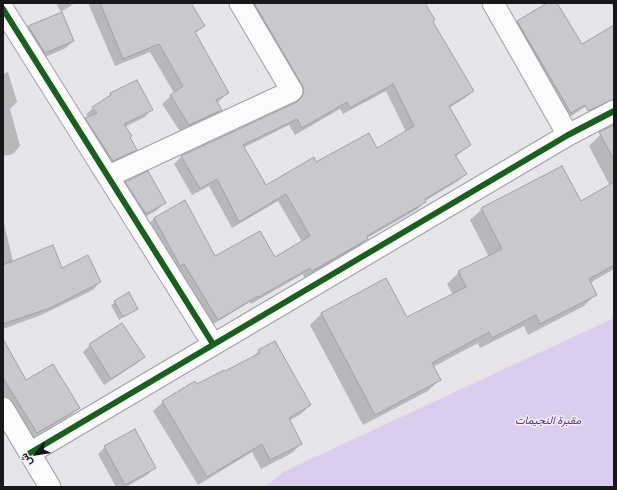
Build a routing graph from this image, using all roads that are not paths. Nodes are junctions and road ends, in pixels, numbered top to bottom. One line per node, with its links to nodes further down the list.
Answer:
1 (240, 3): 6 (street)
2 (493, 3): 5 (street)
3 (3, 8): 6 (street)
4 (614, 111): 5 (street)
5 (568, 135): 7 (street)
6 (109, 176): 7 (street)
7 (213, 344): 9 (street)
8 (3, 408): 9 (street)
9 (30, 453): 10 (street)
10 (50, 487)

